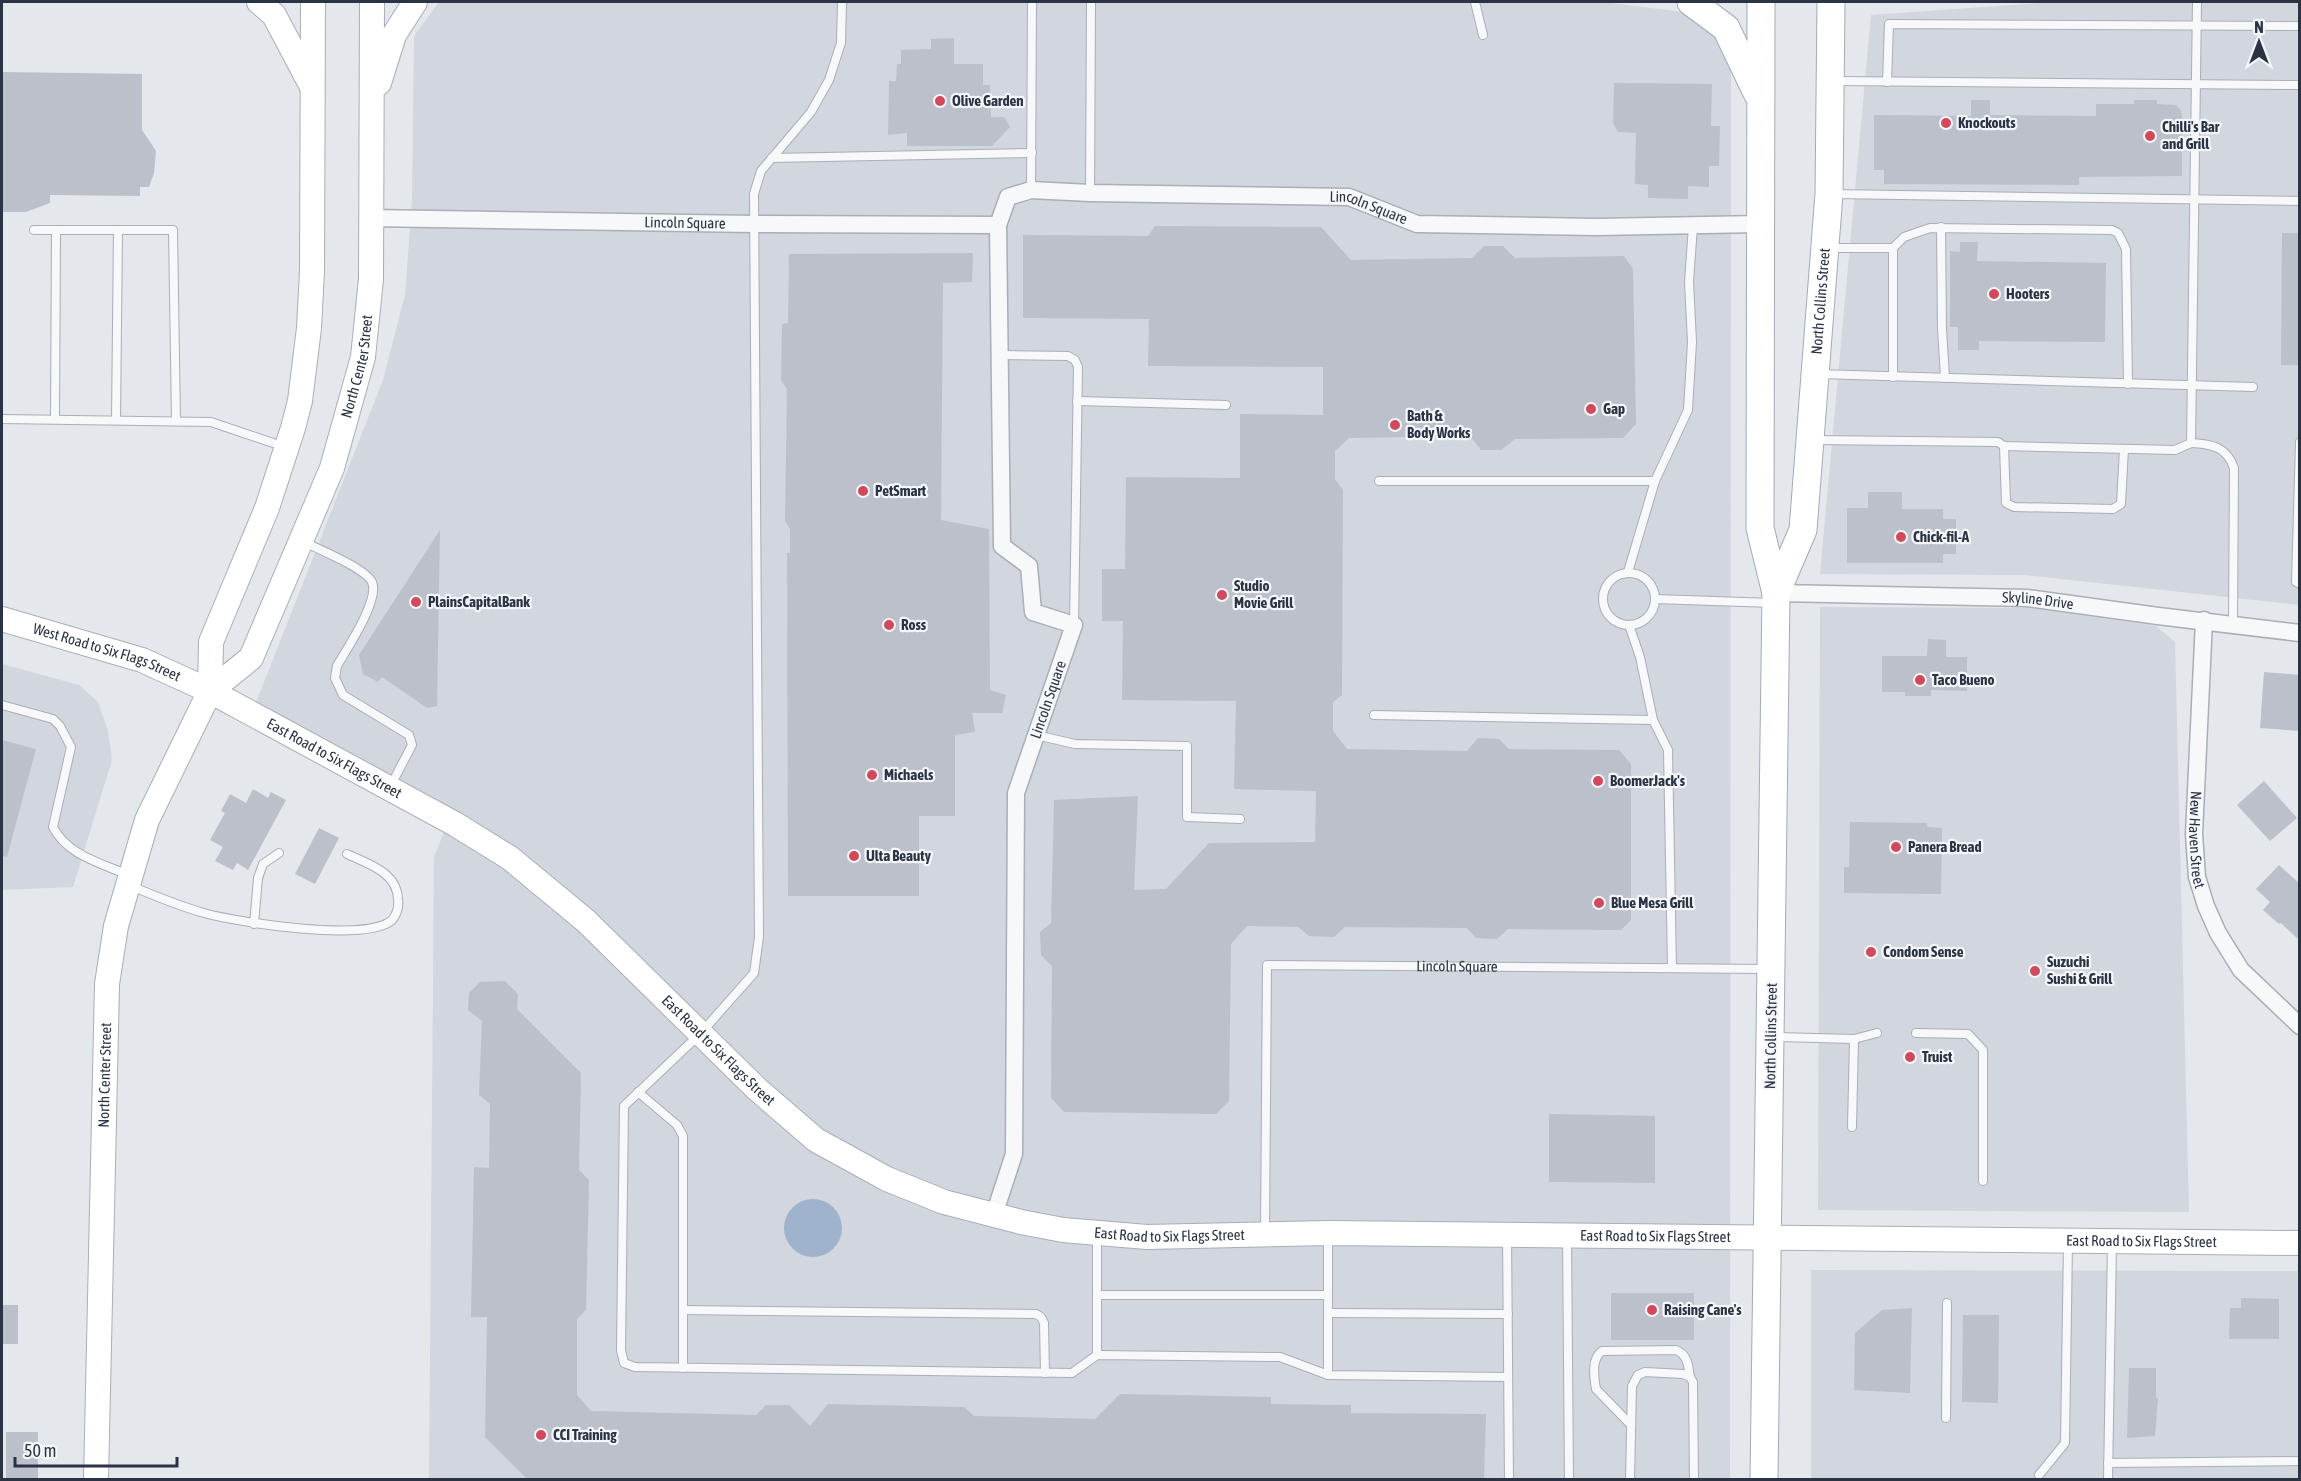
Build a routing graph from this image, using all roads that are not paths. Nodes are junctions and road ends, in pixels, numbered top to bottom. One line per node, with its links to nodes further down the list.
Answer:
1 (259, 2): 20 (street)
2 (313, 2): 20 (street, North Center Street)
3 (372, 2): 22 (street, North Center Street)
4 (415, 2): 22 (street)
5 (842, 2): 24 (lane)
6 (1032, 2): 23 (lane)
7 (1091, 2): 26 (lane)
8 (1475, 2): 15 (lane)
9 (1692, 2): 21 (main road)
10 (1761, 2): 21 (main road, North Collins Street)
11 (1831, 2): 16 (main road, North Collins Street)
12 (2197, 2): 13 (lane)
13 (2197, 25): 14 (lane); 17 (lane); 18 (lane)
14 (2300, 26)
15 (1483, 35)
16 (1831, 81): 17 (lane); 27 (main road, North Collins Street)
17 (1887, 82): 18 (lane)
18 (2196, 84): 19 (lane); 28 (lane)
19 (2300, 85)
20 (313, 88): 58 (street, North Center Street)
21 (1759, 99): 32 (main road, North Collins Street)
22 (370, 111): 30 (street, North Center Street)
23 (1032, 153): 24 (lane); 25 (lane)
24 (772, 158): 31 (lane)
25 (1031, 190): 26 (street, Lincoln Square); 33 (street, Lincoln Square)
26 (1090, 193): 34 (street, Lincoln Square)
27 (1829, 194): 28 (lane); 39 (main road, North Collins Street)
28 (2194, 199): 29 (lane); 46 (lane)
29 (2300, 201)
30 (371, 218): 31 (street, Lincoln Square); 62 (street, North Center Street)
31 (754, 224): 33 (street, Lincoln Square); 87 (lane)
32 (1760, 224): 34 (street, Lincoln Square); 65 (main road, North Collins Street)
33 (998, 225): 41 (street, Lincoln Square)
34 (1693, 226): 61 (lane)
35 (1941, 227): 40 (lane); 44 (lane); 45 (lane)
36 (34, 230): 37 (lane)
37 (56, 230): 38 (lane); 51 (lane)
38 (118, 230): 52 (lane); 53 (lane)
39 (1825, 248): 40 (lane); 42 (main road, North Collins Street)
40 (1893, 248): 43 (lane)
41 (999, 355): 48 (lane); 70 (street, Lincoln Square)
42 (1815, 374): 43 (lane); 54 (main road, North Collins Street)
43 (1893, 377): 44 (lane)
44 (1946, 378): 45 (lane)
45 (2128, 384): 46 (lane)
46 (2192, 386): 47 (lane); 56 (lane)
47 (2253, 387)
48 (1077, 401): 49 (lane); 70 (lane)
49 (1226, 405)
50 (2, 419): 51 (lane)
51 (55, 419): 52 (lane)
52 (116, 420): 53 (lane)
53 (176, 421): 58 (lane)
54 (1811, 440): 57 (lane); 65 (main road, North Collins Street)
55 (2300, 442): 64 (lane)
56 (2191, 443): 59 (lane); 69 (lane)
57 (2004, 446): 59 (lane); 59 (lane)
58 (287, 448): 73 (street, North Center Street)
59 (2124, 449)
60 (1378, 481): 61 (lane)
61 (1654, 481): 63 (lane)
62 (301, 540): 73 (street, North Center Street); 78 (lane)
63 (1628, 572): 66 (lane); 71 (lane)
64 (2300, 584)
65 (1776, 598): 66 (lane); 68 (street, Skyline Drive); 85 (main road, North Collins Street)
66 (1655, 599): 71 (lane)
67 (2, 619): 73 (street, West Road to Six Flags Street)
68 (2204, 620): 69 (street, Skyline Drive); 86 (street, New Haven Street)
69 (2233, 624): 72 (street, Skyline Drive)
70 (1074, 625): 77 (street, Lincoln Square)
71 (1629, 625): 76 (lane)
72 (2300, 633)
73 (210, 691): 78 (street, East Road to Six Flags Street); 82 (street, North Center Street)
74 (2, 705): 82 (lane)
75 (1374, 716): 76 (lane)
76 (1653, 720): 84 (lane)
77 (1036, 735): 79 (lane); 95 (street, Lincoln Square)
78 (390, 788): 87 (street, East Road to Six Flags Street)
79 (1239, 819)
80 (279, 853): 83 (lane)
81 (347, 854): 83 (lane)
82 (129, 881): 83 (lane); 122 (street, North Center Street)
83 (254, 924)
84 (1672, 968): 85 (lane, Lincoln Square); 98 (lane, Lincoln Square)
85 (1772, 969): 90 (main road, North Collins Street)
86 (2300, 1026)
87 (701, 1034): 92 (lane); 95 (street, East Road to Six Flags Street)
88 (1877, 1034): 91 (lane)
89 (1916, 1034): 94 (lane)
90 (1770, 1037): 91 (lane); 101 (main road, North Collins Street)
91 (1854, 1039): 93 (lane)
92 (638, 1092): 108 (lane); 112 (lane)
93 (1852, 1127)
94 (1983, 1181)
95 (994, 1215): 97 (street, East Road to Six Flags Street)
96 (1328, 1233): 98 (street, East Road to Six Flags Street); 99 (street, East Road to Six Flags Street); 106 (lane)
97 (1097, 1234): 98 (street, East Road to Six Flags Street); 105 (lane)
98 (1265, 1234)
99 (1507, 1236): 100 (street, East Road to Six Flags Street); 110 (lane)
100 (1567, 1237): 101 (street, East Road to Six Flags Street); 124 (lane)
101 (1768, 1239): 102 (street, East Road to Six Flags Street); 127 (main road, North Collins Street)
102 (2068, 1242): 103 (street, East Road to Six Flags Street); 121 (lane)
103 (2112, 1242): 104 (street, East Road to Six Flags Street); 120 (lane)
104 (2300, 1243)
105 (1097, 1294): 106 (lane); 111 (lane)
106 (1328, 1294): 109 (lane)
107 (1947, 1303): 117 (lane)
108 (683, 1310): 112 (lane); 113 (lane)
109 (1328, 1313): 110 (lane); 114 (lane)
110 (1508, 1314): 115 (lane)
111 (1097, 1355): 113 (lane); 114 (lane)
112 (683, 1368): 113 (lane)
113 (1045, 1373)
114 (1328, 1375): 115 (lane)
115 (1508, 1377): 123 (lane)
116 (1690, 1377): 118 (lane); 118 (lane); 126 (lane)
117 (1946, 1418)
118 (1631, 1425): 125 (lane)
119 (2300, 1461): 120 (lane)
120 (2108, 1463): 128 (lane)
121 (2039, 1475)
122 (96, 1479)
123 (1509, 1479)
124 (1569, 1479)
125 (1630, 1479)
126 (1694, 1479)
127 (1764, 1479)
128 (2108, 1479)

